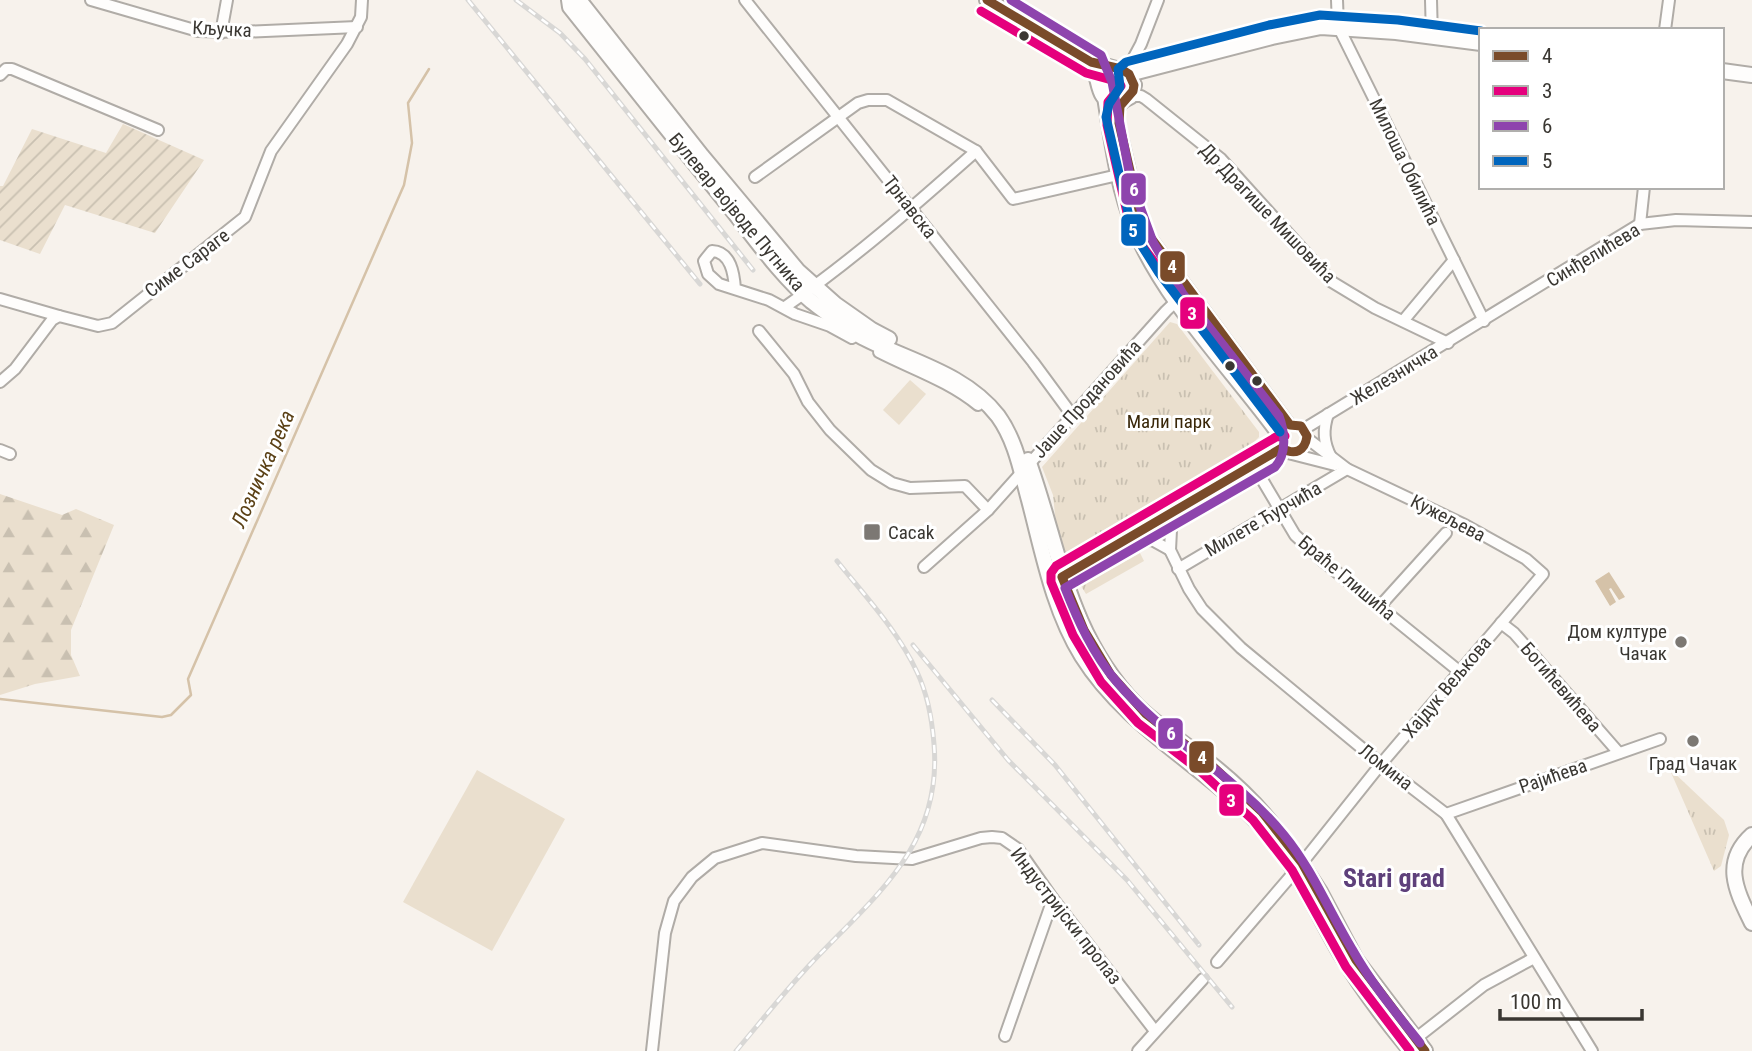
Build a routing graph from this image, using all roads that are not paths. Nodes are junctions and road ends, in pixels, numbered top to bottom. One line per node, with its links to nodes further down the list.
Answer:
1 (91, 0): 15 (street, Кључка)
2 (228, 0): 15 (street)
3 (362, 0): 13 (street, Симе Сараге)
4 (569, 0): 38 (main road, Булевар војводе Путника)
5 (579, 0): 38 (main road, Булевар војводе Путника)
6 (745, 0): 26 (street, Трнавска)
7 (987, 0): 18 (main road)
8 (1158, 0): 20 (street)
9 (1337, 0): 12 (street, Милоша Обилића)
10 (1431, 0): 16 (street)
11 (1669, 0): 14 (street)
12 (1338, 26): 16 (main road); 20 (main road); 35 (street, Милоша Обилића)
13 (357, 27): 15 (street, Кључка); 42 (street, Симе Сараге)
14 (1665, 28)
15 (221, 33)
16 (1432, 37): 17 (main road)
17 (1479, 43)
18 (1091, 62): 20 (main road); 23 (main road)
19 (1724, 71): 22 (main road)
20 (1124, 72): 23 (main road); 25 (main road)
21 (0, 75): 27 (street)
22 (1752, 75)
23 (1100, 82): 24 (main road)
24 (1103, 97): 25 (main road); 29 (street)
25 (1127, 99): 37 (street); 43 (street, Др Драгише Мишовића)
26 (838, 117): 28 (street); 30 (street); 32 (street, Трнавска)
27 (158, 130)
28 (976, 151): 29 (street); 32 (street)
29 (1118, 175): 40 (street)
30 (755, 177)
31 (1644, 189): 34 (street)
32 (912, 208): 38 (street); 49 (street, Трнавска)
33 (1752, 222): 34 (street, Синђелићева)
34 (1640, 225): 44 (street, Синђелићева)
35 (1454, 260): 43 (street); 44 (street, Милоша Обилића)
36 (735, 289): 41 (street)
37 (1188, 290): 40 (street, Јаше Продановића); 51 (street)
38 (809, 291): 41 (street); 59 (main road, Булевар војводе Путника)
39 (0, 299): 42 (street, Симе Сараге)
40 (1175, 301): 49 (street, Јаше Продановића); 50 (street)
41 (785, 307): 59 (street)
42 (59, 316): 47 (street)
43 (1403, 321): 46 (street, Др Драгише Мишовића)
44 (1484, 321): 46 (street, Железничка)
45 (759, 331): 62 (street)
46 (1448, 343): 48 (street, Железничка)
47 (0, 383)
48 (1328, 414): 52 (street, Железничка); 56 (street)
49 (1072, 415): 59 (street, Јаше Продановића)
50 (1269, 423): 53 (street); 55 (street)
51 (1290, 425): 52 (street); 53 (street)
52 (1306, 434): 54 (street); 56 (street, Кужељева)
53 (1280, 442): 54 (street); 55 (street)
54 (1296, 453): 58 (street, Кужељева)
55 (1268, 457): 57 (street)
56 (1332, 459): 58 (street, Кужељева)
57 (1254, 467): 60 (street); 61 (street, Браће Глишића)
58 (1348, 469): 61 (street, Милете Ћурчића); 68 (street, Кужељева)
59 (1023, 470): 62 (street, Јаше Продановића); 69 (main road, Булевар војводе Путника)
60 (1179, 508): 64 (street); 65 (street)
61 (1279, 509): 67 (street, Милете Ћурчића); 70 (street, Браће Глишића)
62 (988, 510): 66 (street, Јаше Продановића)
63 (1446, 533): 70 (street)
64 (1119, 544): 65 (street); 69 (street)
65 (1170, 551): 67 (street, Ломина)
66 (924, 567)
67 (1178, 569): 75 (street, Ломина)
68 (1543, 574): 71 (street, Хајдук Вељкова)
69 (1056, 580): 78 (main road, Булевар војводе Путника)
70 (1380, 606): 72 (street, Браће Глишића)
71 (1501, 623): 72 (street, Хајдук Вељкова); 74 (street, Богићевићева)
72 (1460, 672): 75 (street, Хајдук Вељкова)
73 (1660, 739): 74 (street, Рајићева)
74 (1619, 753): 76 (street, Рајићева)
75 (1381, 764): 76 (street, Ломина); 78 (street, Хајдук Вељкова)
76 (1446, 814): 83 (street, Ломина)
77 (1752, 835): 82 (main road)
78 (1298, 867): 79 (street, Хајдук Вељкова); 80 (main road); 88 (main road)
79 (1282, 886): 80 (street); 84 (street, Хајдук Вељкова)
80 (1305, 889): 88 (main road)
81 (1053, 899): 86 (street, Индустријски пролаз); 87 (street); 89 (street, Индустријски пролаз)
82 (1752, 923)
83 (1534, 958): 88 (street); 91 (street, Ломина)
84 (1217, 962)
85 (1203, 979): 86 (street)
86 (1155, 1031): 90 (street)
87 (1005, 1036)
88 (1414, 1047)
89 (652, 1051)
90 (1138, 1051)
91 (1592, 1051)

